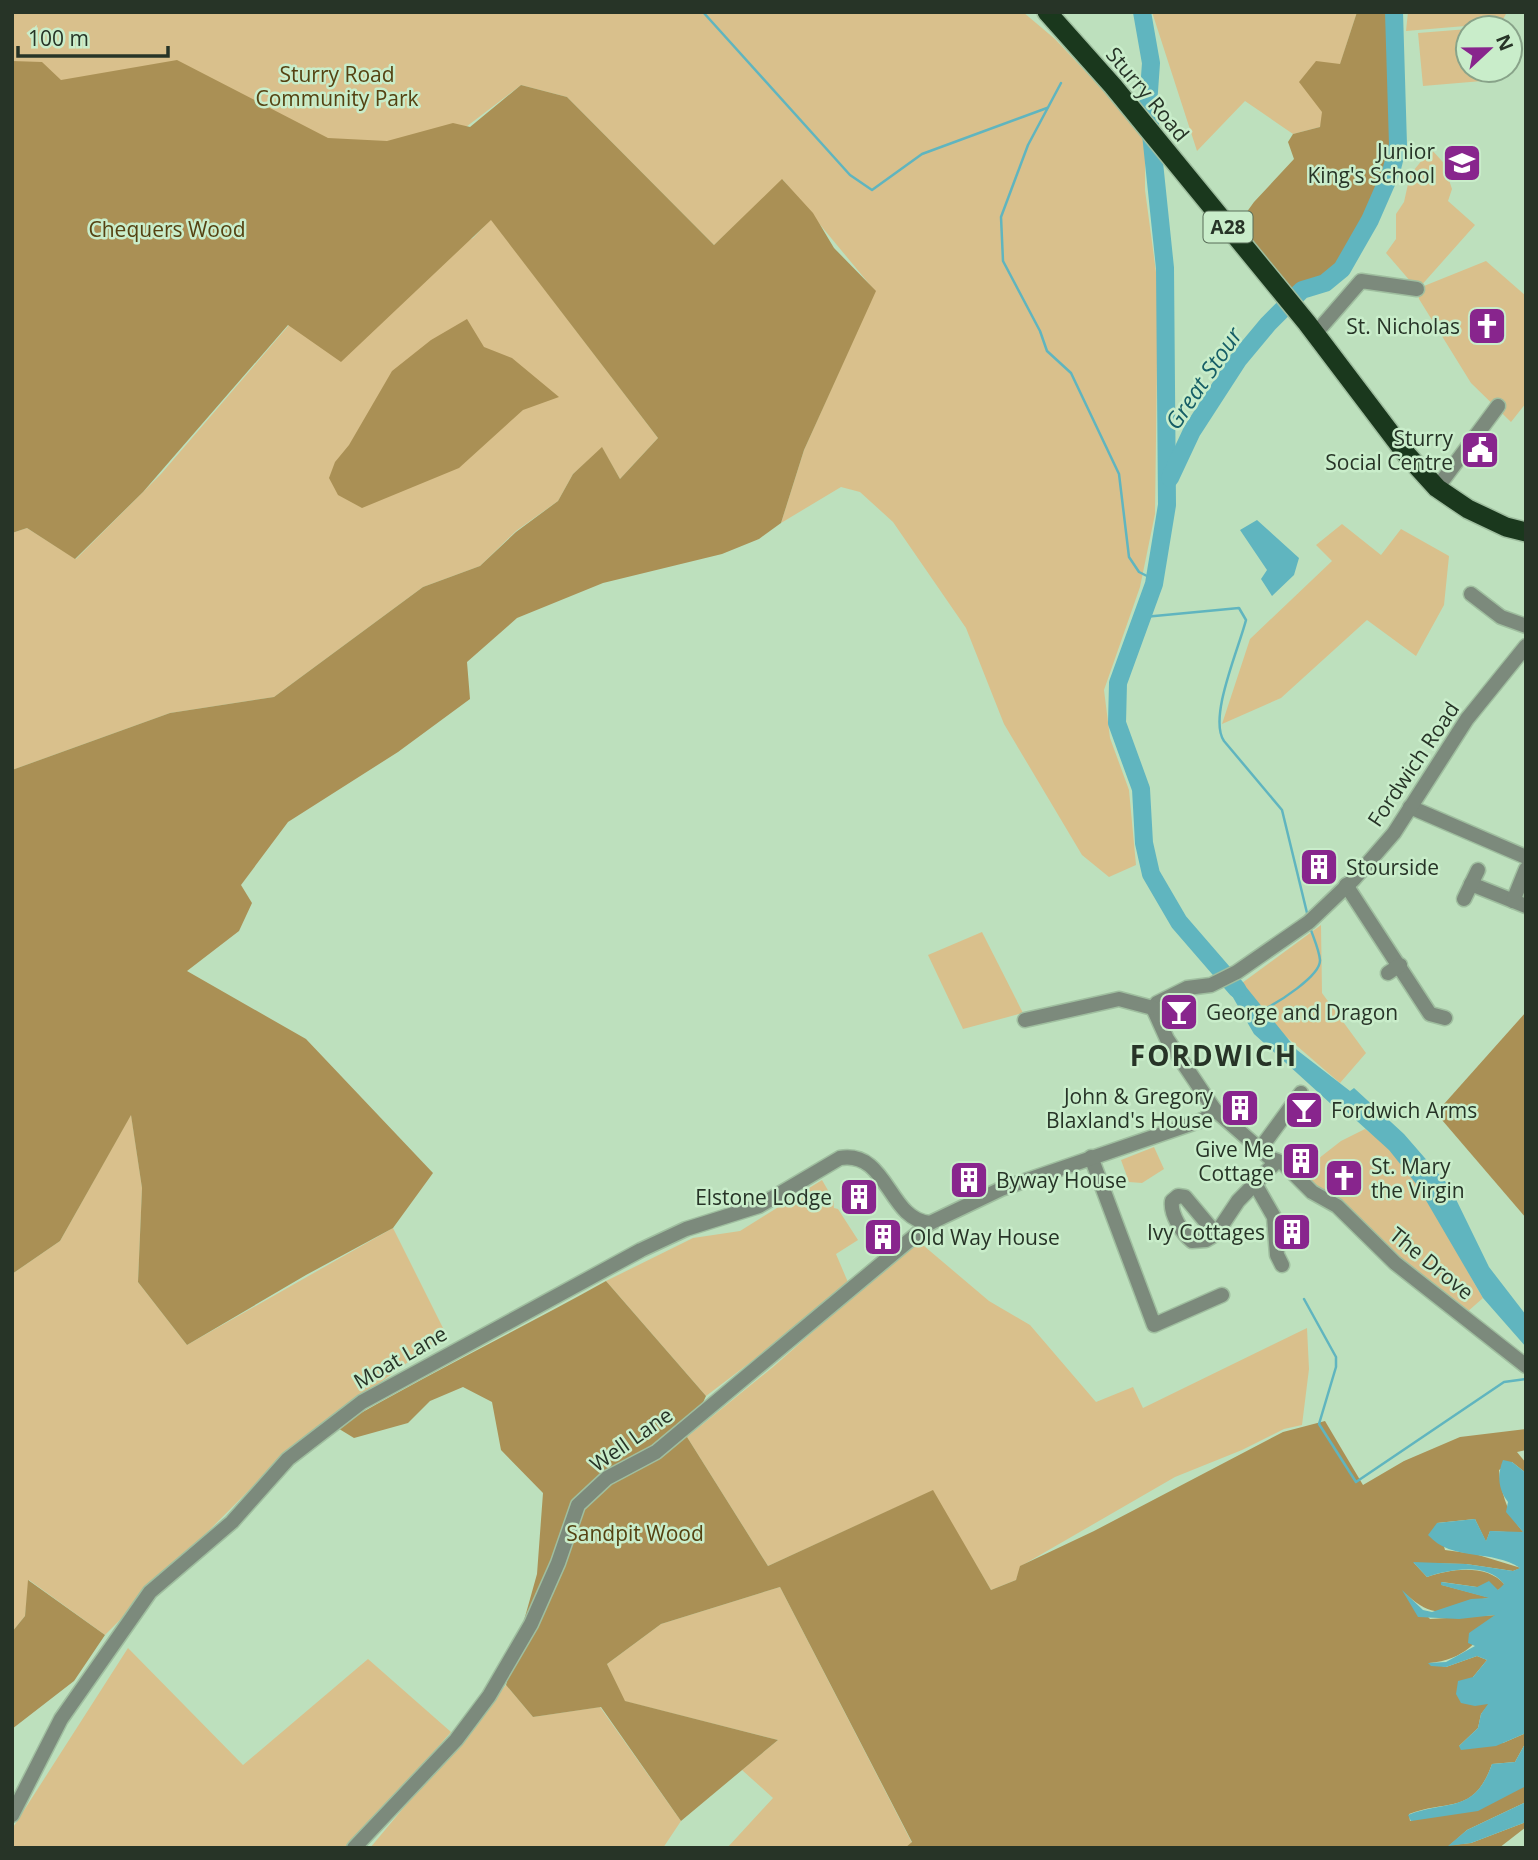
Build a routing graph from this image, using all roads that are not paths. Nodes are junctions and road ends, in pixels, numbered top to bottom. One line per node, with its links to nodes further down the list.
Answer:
1 (1047, 12): 3 (highway, Sturry Road / A28)
2 (1417, 289): 3 (street)
3 (1311, 328): 5 (highway, A28)
4 (1498, 406): 5 (street)
5 (1437, 488): 6 (highway, A28)
6 (1506, 527): 7 (highway, A28); 8 (street)
7 (1526, 533)
8 (1526, 544)
9 (1471, 594): 10 (street)
10 (1523, 620)
11 (1526, 646): 12 (street, Fordwich Road)
12 (1410, 807): 13 (street); 17 (street, Fordwich Road)
13 (1526, 857)
14 (1526, 869): 19 (street)
15 (1478, 870): 16 (street)
16 (1471, 884): 18 (street); 19 (street)
17 (1346, 885): 20 (street, Fordwich Road); 21 (street)
18 (1464, 899)
19 (1519, 903)
20 (1153, 1008): 22 (street); 24 (street, The Drove)
21 (1445, 1018)
22 (1026, 1020)
23 (1301, 1093): 25 (street)
24 (1214, 1109): 25 (street, The Drove); 26 (street, Well Lane)
25 (1260, 1149): 27 (street, The Drove)
26 (1091, 1157): 29 (street, Well Lane); 32 (street)
27 (1280, 1162): 28 (street); 33 (street, The Drove)
28 (1254, 1182): 30 (street); 31 (street)
29 (930, 1223): 34 (street, Moat Lane); 35 (street, Well Lane)
30 (1216, 1234)
31 (1282, 1265)
32 (1222, 1295)
33 (1526, 1366)
34 (12, 1815)
35 (354, 1848)

